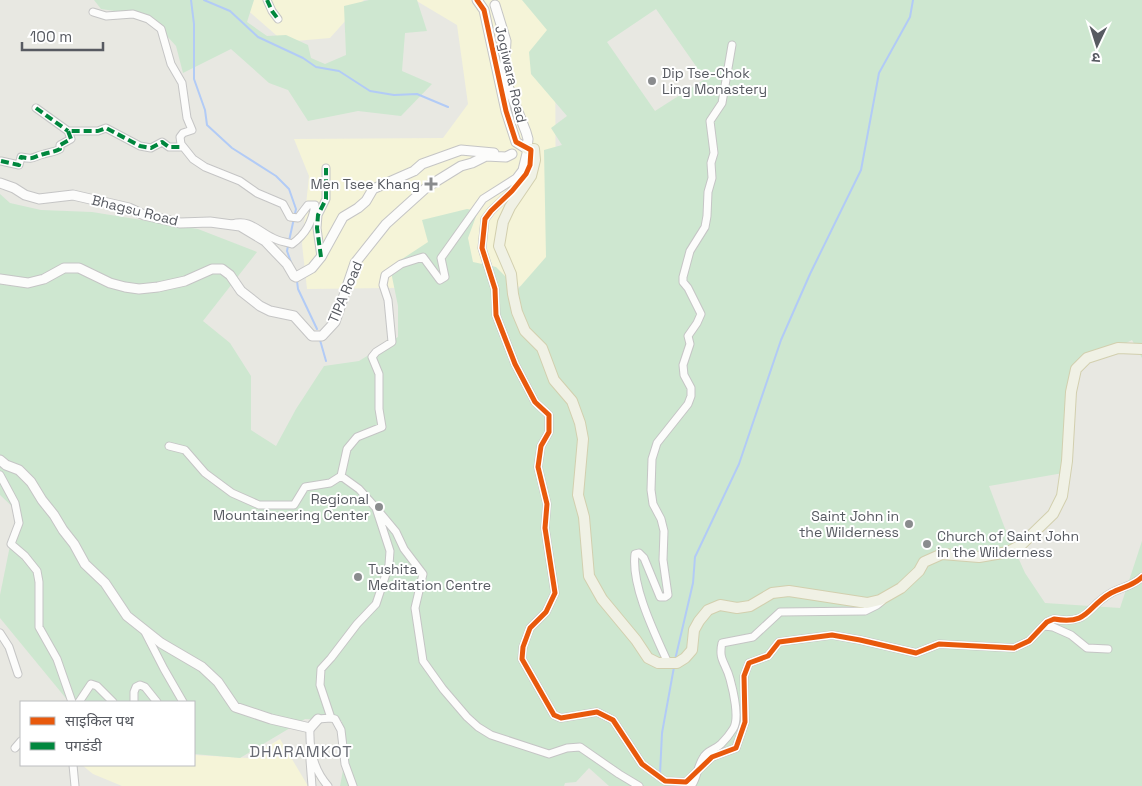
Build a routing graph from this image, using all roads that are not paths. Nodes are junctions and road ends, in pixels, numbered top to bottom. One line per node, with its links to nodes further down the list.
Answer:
1 (267, 0): 7 (street)
2 (476, 0): 5 (street, Jogiwara Road)
3 (504, 0): 4 (street)
4 (494, 2): 5 (street); 12 (street)
5 (484, 10): 12 (street, Jogiwara Road)
6 (93, 12): 11 (street)
7 (278, 19)
8 (732, 45): 32 (street)
9 (36, 108): 10 (street)
10 (68, 131): 11 (street); 14 (street)
11 (183, 147): 17 (street)
12 (528, 149): 13 (street, Bhagsu Road); 24 (street); 32 (main road); 47 (street)
13 (512, 154): 18 (street, Bhagsu Road); 19 (street, TIPA Road)
14 (1, 161)
15 (326, 168): 18 (street)
16 (0, 183): 17 (street, Bhagsu Road)
17 (232, 224): 18 (street, Bhagsu Road)
18 (321, 257)
19 (0, 279)
20 (1142, 349): 27 (main road)
21 (169, 446): 24 (street)
22 (0, 460): 29 (street)
23 (0, 475): 34 (street)
24 (341, 476): 25 (street)
25 (376, 508): 40 (street); 52 (street)
26 (1142, 577): 28 (street)
27 (888, 595): 32 (main road); 47 (street)
28 (1044, 626): 31 (street); 47 (street)
29 (144, 628): 39 (street); 42 (street)
30 (0, 634): 33 (street)
31 (1108, 650)
32 (672, 663)
33 (18, 674)
34 (72, 701)
35 (79, 701): 36 (street)
36 (112, 701)
37 (134, 701): 38 (street)
38 (156, 701)
39 (182, 701)
40 (330, 718): 41 (street); 51 (street)
41 (318, 719): 42 (street)
42 (310, 728): 43 (street)
43 (310, 740): 49 (street); 50 (street)
44 (20, 742): 45 (street)
45 (15, 748)
46 (72, 766): 48 (street)
47 (695, 773): 53 (street)
48 (75, 786)
49 (312, 786)
50 (328, 786)
51 (353, 786)
52 (639, 786)
53 (691, 786)

